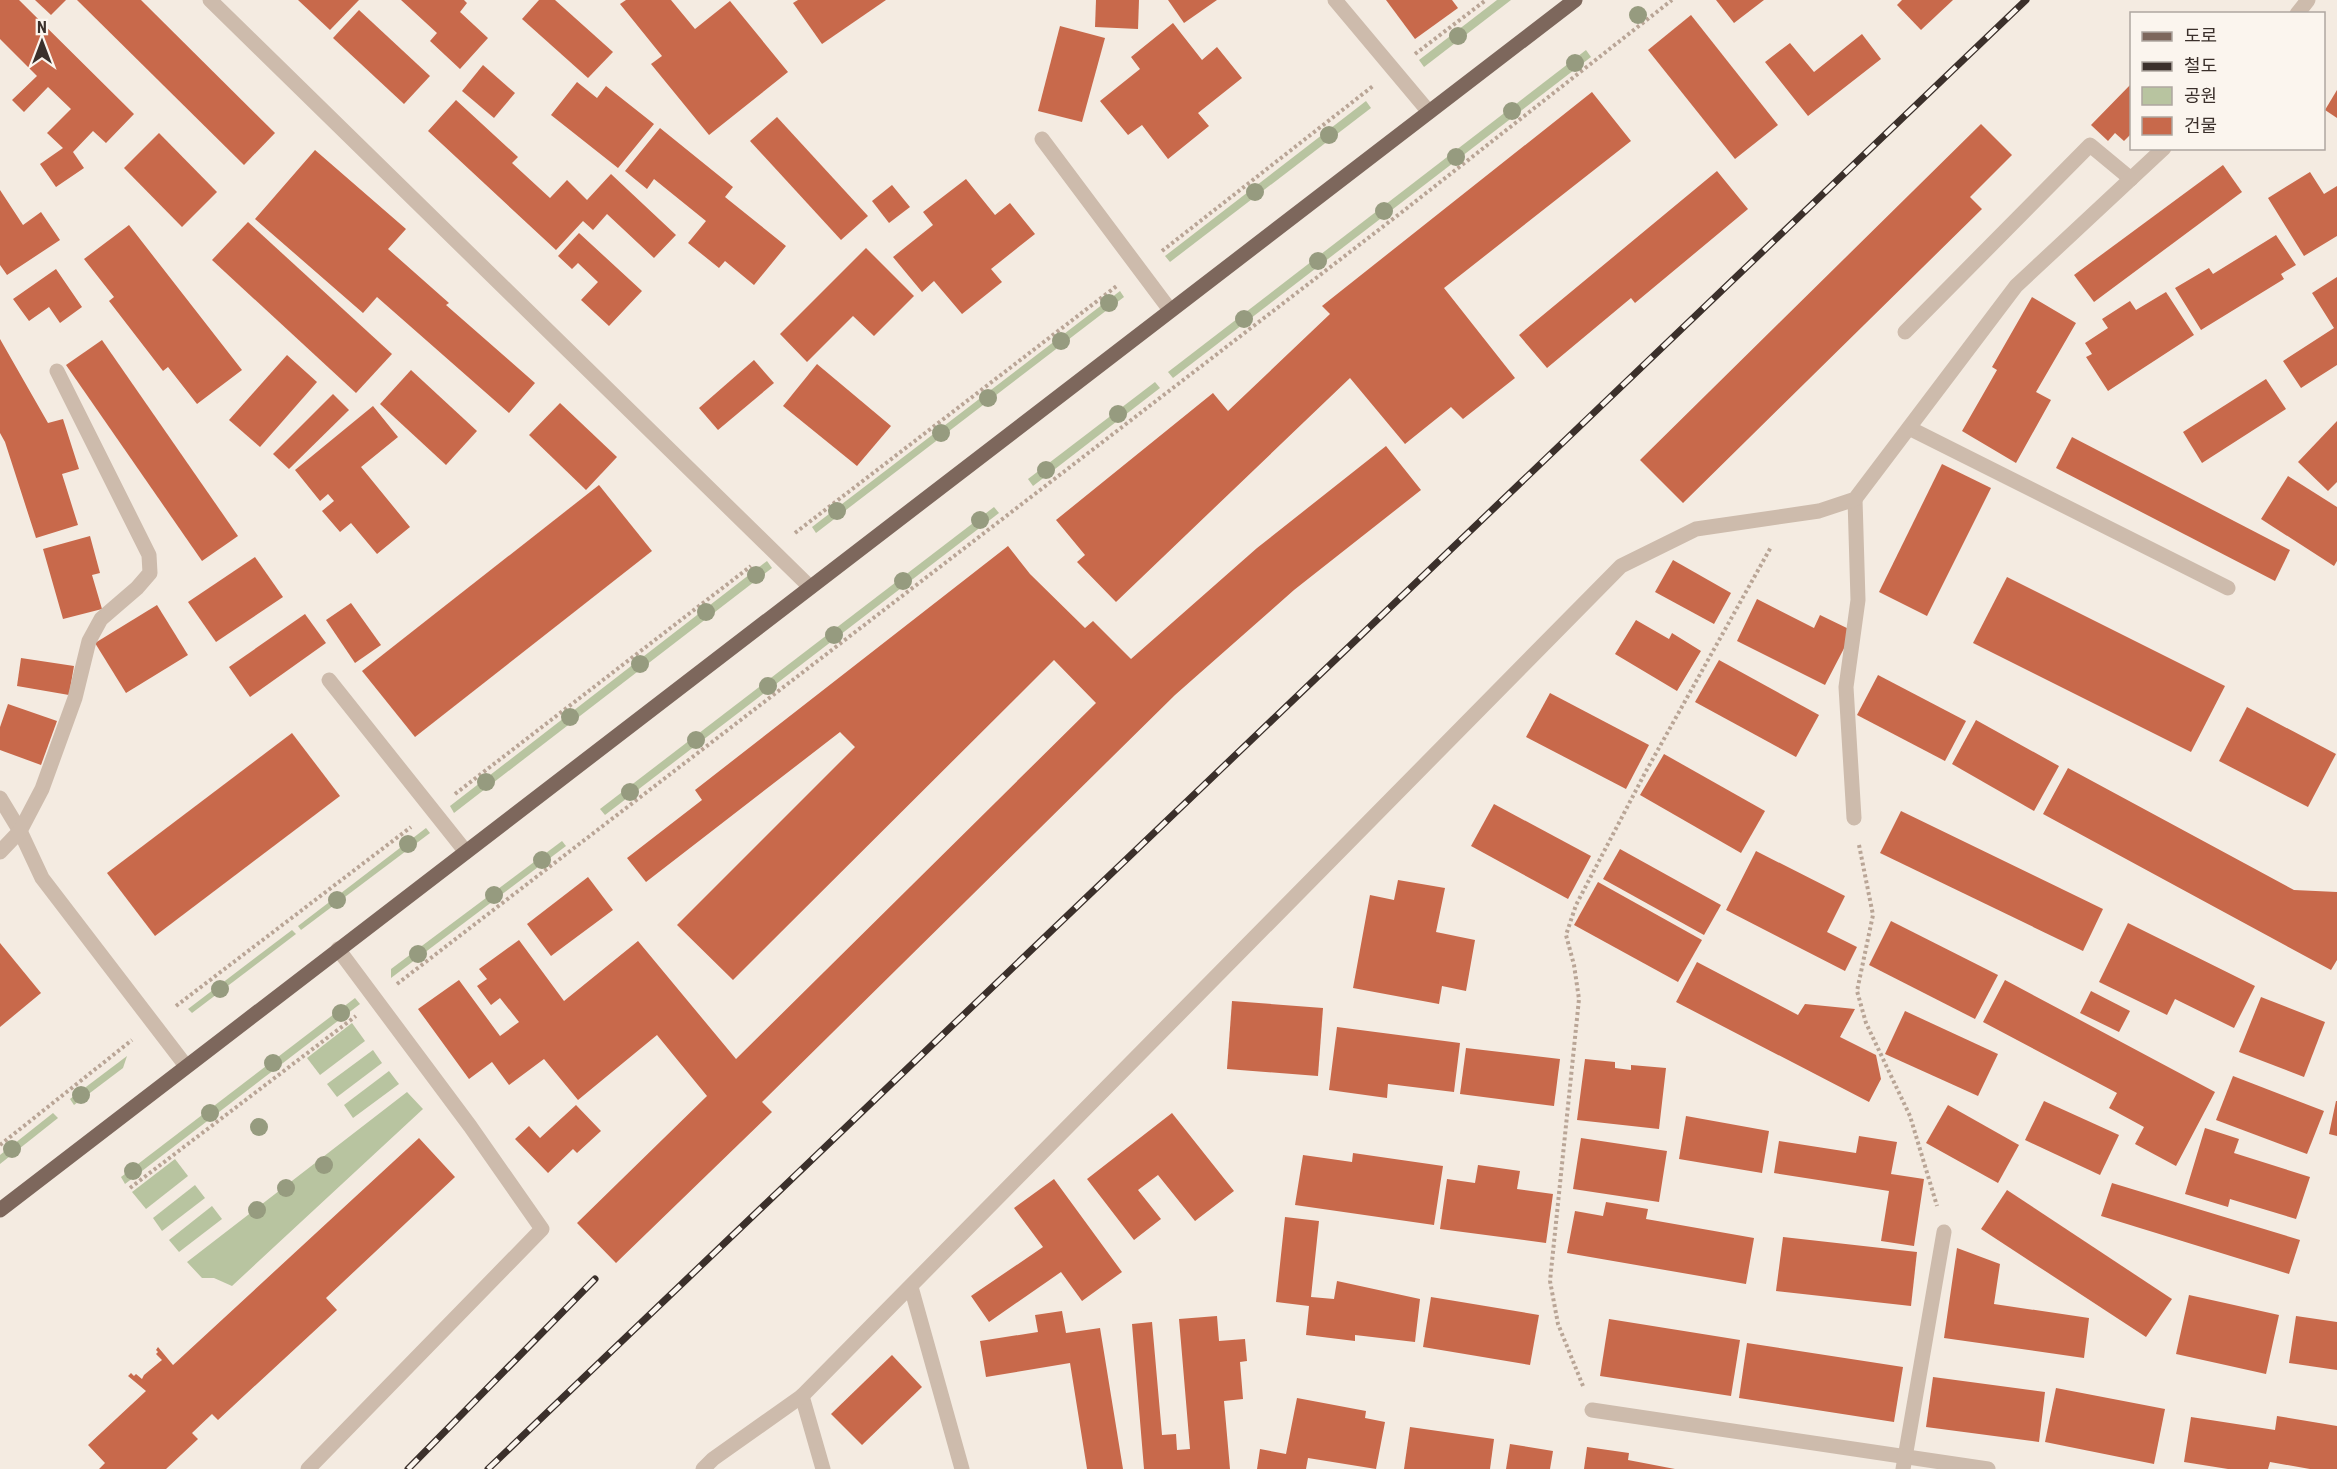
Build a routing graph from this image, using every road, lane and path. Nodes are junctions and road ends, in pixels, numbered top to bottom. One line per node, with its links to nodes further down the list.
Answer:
1 (210, 0): 20 (street)
2 (1335, 0): 8 (street)
3 (1486, 0): 8 (path)
4 (1575, 0): 9 (main road)
5 (1672, 0): 31 (path)
6 (2308, 0): 7 (street)
7 (2299, 12)
8 (1394, 70): 9 (street); 13 (path)
9 (1429, 112): 14 (main road)
10 (1041, 139): 13 (street)
11 (2162, 150): 12 (street)
12 (2131, 179): 15 (street); 17 (street)
13 (1138, 270): 14 (street); 20 (path)
14 (1170, 310): 21 (main road)
15 (1905, 332)
16 (57, 371): 27 (street)
17 (1909, 428): 18 (street); 22 (street)
18 (1855, 499): 19 (street); 26 (street)
19 (1789, 515): 38 (street); 40 (path)
20 (772, 550): 21 (street); 25 (path)
21 (810, 587): 29 (main road)
22 (2228, 588)
23 (329, 680): 25 (street)
24 (0, 798): 27 (street)
25 (433, 811): 29 (street); 32 (path)
26 (1854, 818): 37 (path)
27 (20, 831): 28 (street); 32 (street)
28 (0, 852)
29 (466, 852): 30 (main road)
30 (338, 949): 31 (street); 33 (main road)
31 (376, 1000): 35 (path); 42 (street)
32 (154, 1023): 33 (street); 34 (path)
33 (186, 1066): 36 (main road)
34 (0, 1145)
35 (130, 1188)
36 (0, 1210)
37 (1944, 1232): 41 (street)
38 (910, 1287): 39 (street); 45 (street)
39 (802, 1396): 43 (street); 44 (street)
40 (1592, 1410): 41 (street)
41 (1904, 1463): 46 (street)
42 (308, 1469)
43 (703, 1469)
44 (823, 1469)
45 (962, 1469)
46 (1988, 1469)

